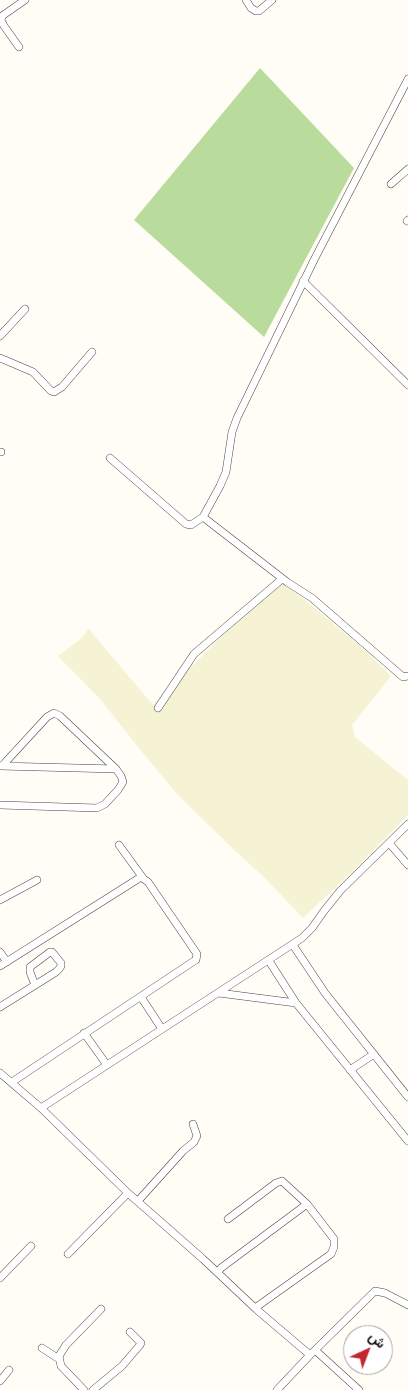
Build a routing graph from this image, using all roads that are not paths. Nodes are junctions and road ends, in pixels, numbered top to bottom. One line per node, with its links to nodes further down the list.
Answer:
1 (25, 0): 4 (street)
2 (246, 0): 3 (street)
3 (272, 0)
4 (19, 47)
5 (408, 79): 8 (street)
6 (408, 169): 7 (street)
7 (391, 184)
8 (303, 281): 13 (street); 15 (street)
9 (25, 309): 10 (street)
10 (0, 336)
11 (92, 352): 12 (street)
12 (0, 358)
13 (408, 385)
14 (110, 458): 15 (street)
15 (203, 517): 16 (street)
16 (282, 579): 17 (street); 18 (street)
17 (408, 676)
18 (158, 708)
19 (1, 766): 20 (street); 20 (street)
20 (116, 770): 21 (street)
21 (0, 805)
22 (408, 824): 23 (street)
23 (389, 842): 25 (street); 29 (street)
24 (119, 845): 26 (street)
25 (408, 865)
26 (142, 878): 32 (street); 36 (street)
27 (37, 880): 28 (street)
28 (0, 900)
29 (294, 945): 31 (street); 41 (street)
30 (0, 952): 32 (street)
31 (269, 961): 35 (street); 37 (street)
32 (7, 962): 33 (street)
33 (0, 966)
34 (35, 985): 34 (street); 38 (street)
35 (219, 993): 37 (street); 39 (street)
36 (140, 997): 39 (street); 40 (street)
37 (296, 1003): 43 (street)
38 (0, 1007)
39 (162, 1029): 42 (street)
40 (84, 1033): 42 (street); 45 (street)
41 (374, 1054): 43 (street); 46 (street)
42 (107, 1065): 47 (street)
43 (350, 1070): 49 (street)
44 (0, 1073): 45 (street)
45 (12, 1082): 47 (street)
46 (408, 1097)
47 (41, 1108): 50 (street)
48 (193, 1124): 51 (street)
49 (408, 1142)
50 (128, 1193): 51 (street); 55 (street)
51 (138, 1201): 56 (street)
52 (307, 1204): 53 (street); 56 (street); 59 (street)
53 (228, 1219)
54 (31, 1246): 57 (street)
55 (68, 1254)
56 (218, 1272): 59 (street)
57 (0, 1278)
58 (408, 1305): 63 (street)
59 (255, 1308): 63 (street)
60 (101, 1309): 64 (street)
61 (130, 1332): 68 (street)
62 (42, 1348): 64 (street)
63 (312, 1352): 69 (street); 70 (street)
64 (59, 1359): 67 (street)
65 (9, 1370): 66 (street)
66 (0, 1381)
67 (84, 1390)
68 (93, 1390)
69 (277, 1390)
70 (359, 1390)

